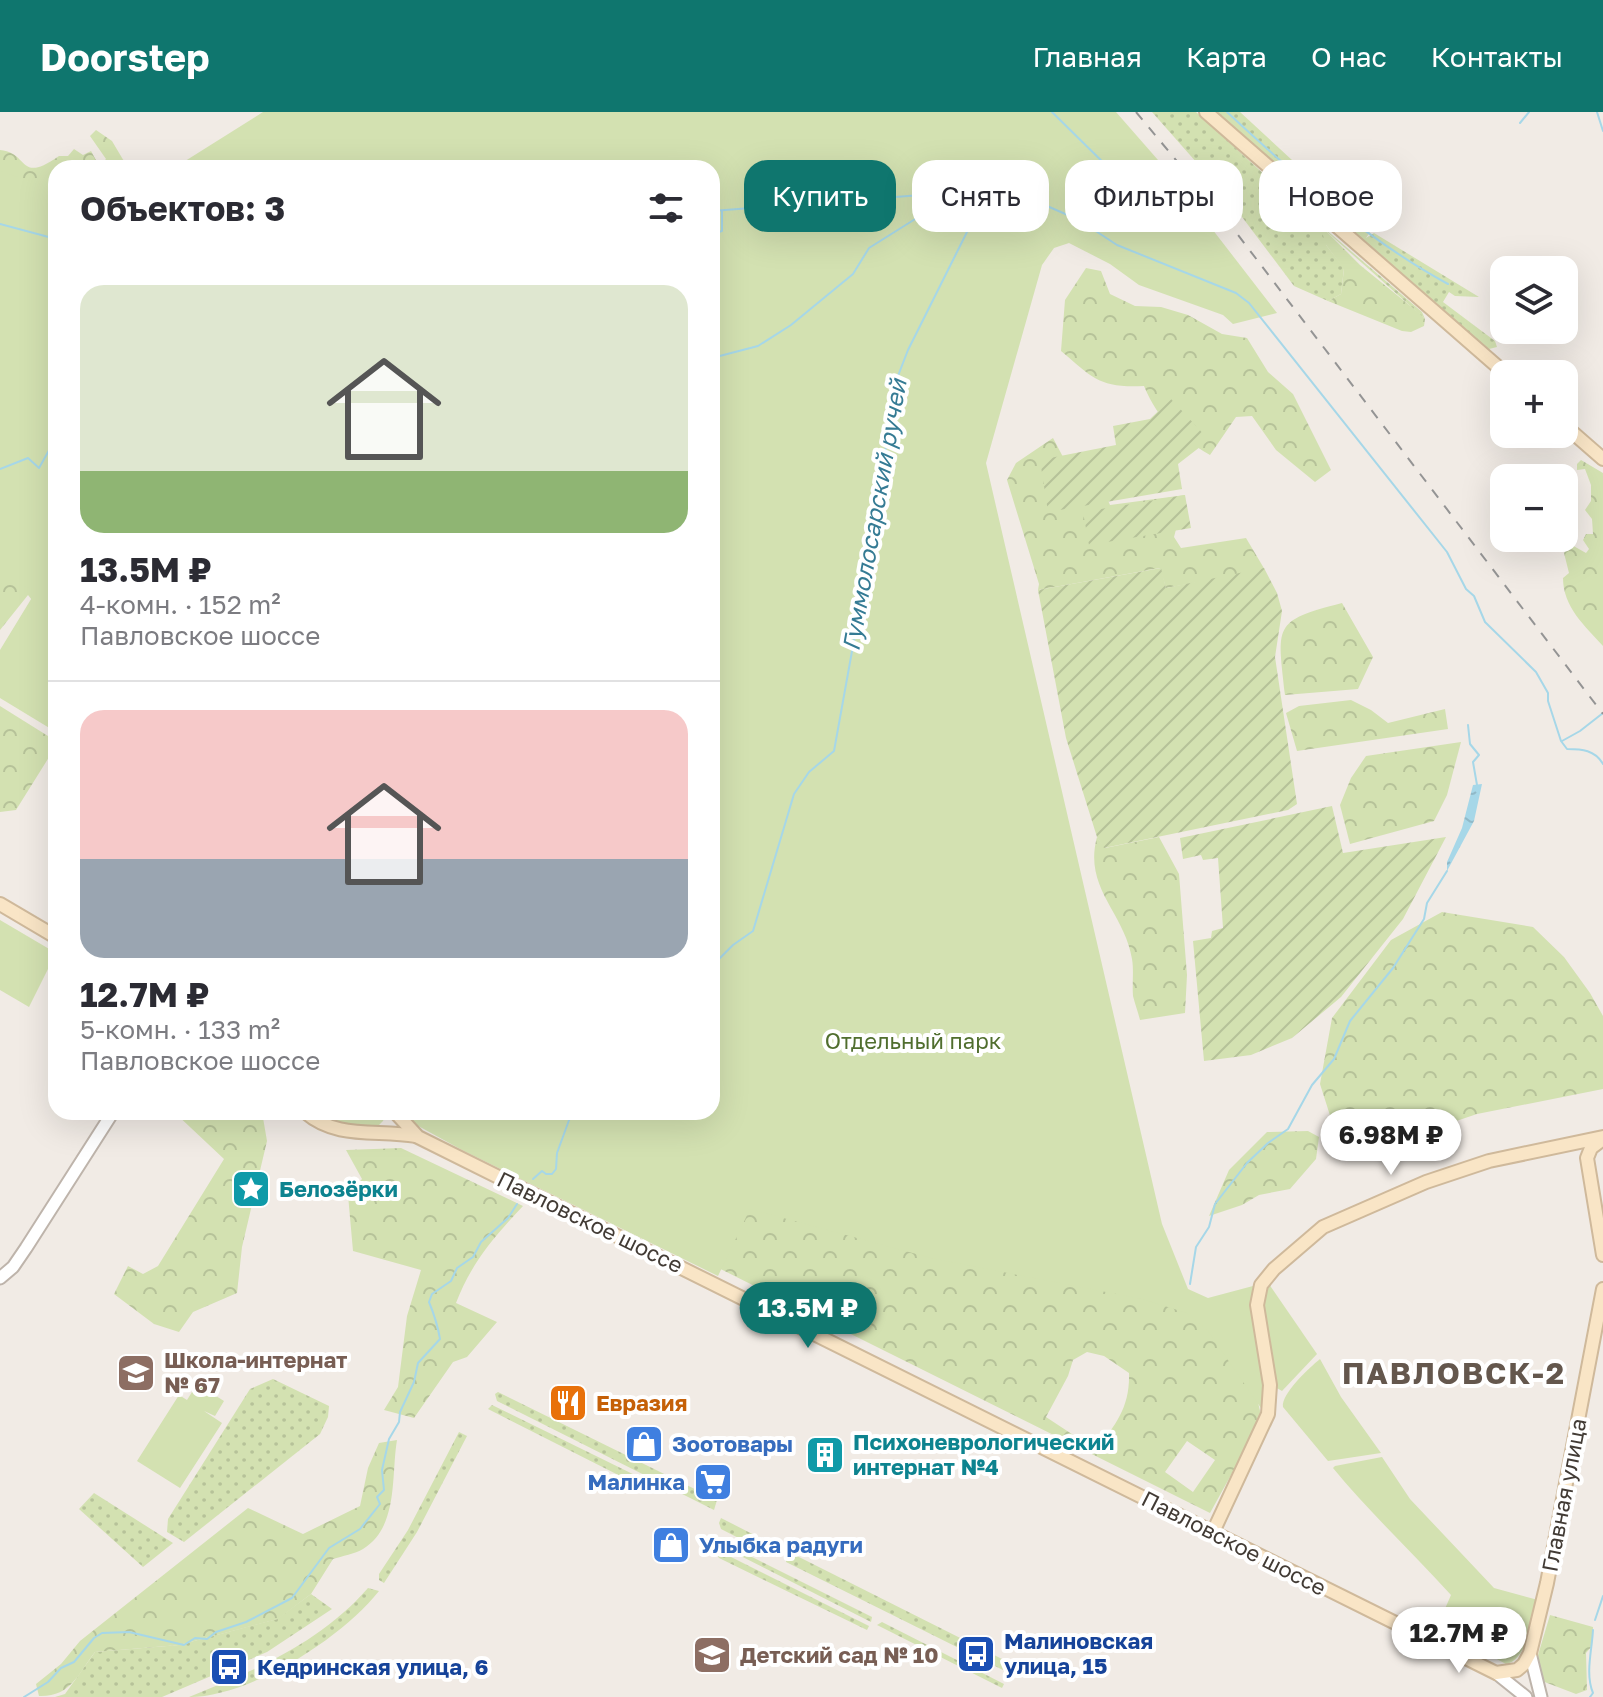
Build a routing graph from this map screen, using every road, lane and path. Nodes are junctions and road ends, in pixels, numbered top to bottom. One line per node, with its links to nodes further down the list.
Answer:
1 (1206, 112): 2 (main road)
2 (1490, 360)
3 (1578, 437): 4 (main road)
4 (1603, 459)
5 (0, 904): 6 (main road)
6 (48, 932)
7 (108, 1120): 17 (street)
8 (316, 1120): 11 (main road, Павловское шоссе)
9 (388, 1120): 11 (main road)
10 (400, 1120): 12 (main road, Павловское шоссе)
11 (381, 1132): 12 (main road, Павловское шоссе)
12 (418, 1137): 19 (main road, Павловское шоссе)
13 (1603, 1138): 14 (main road); 15 (main road)
14 (1578, 1141): 15 (main road); 19 (main road)
15 (1587, 1158): 16 (main road)
16 (1603, 1255)
17 (0, 1278)
18 (1603, 1289): 20 (main road, Главная улица)
19 (1213, 1532): 21 (main road, Павловское шоссе)
20 (1530, 1653): 21 (main road); 23 (street)
21 (1496, 1673): 22 (street)
22 (1526, 1697)
23 (1541, 1697)

